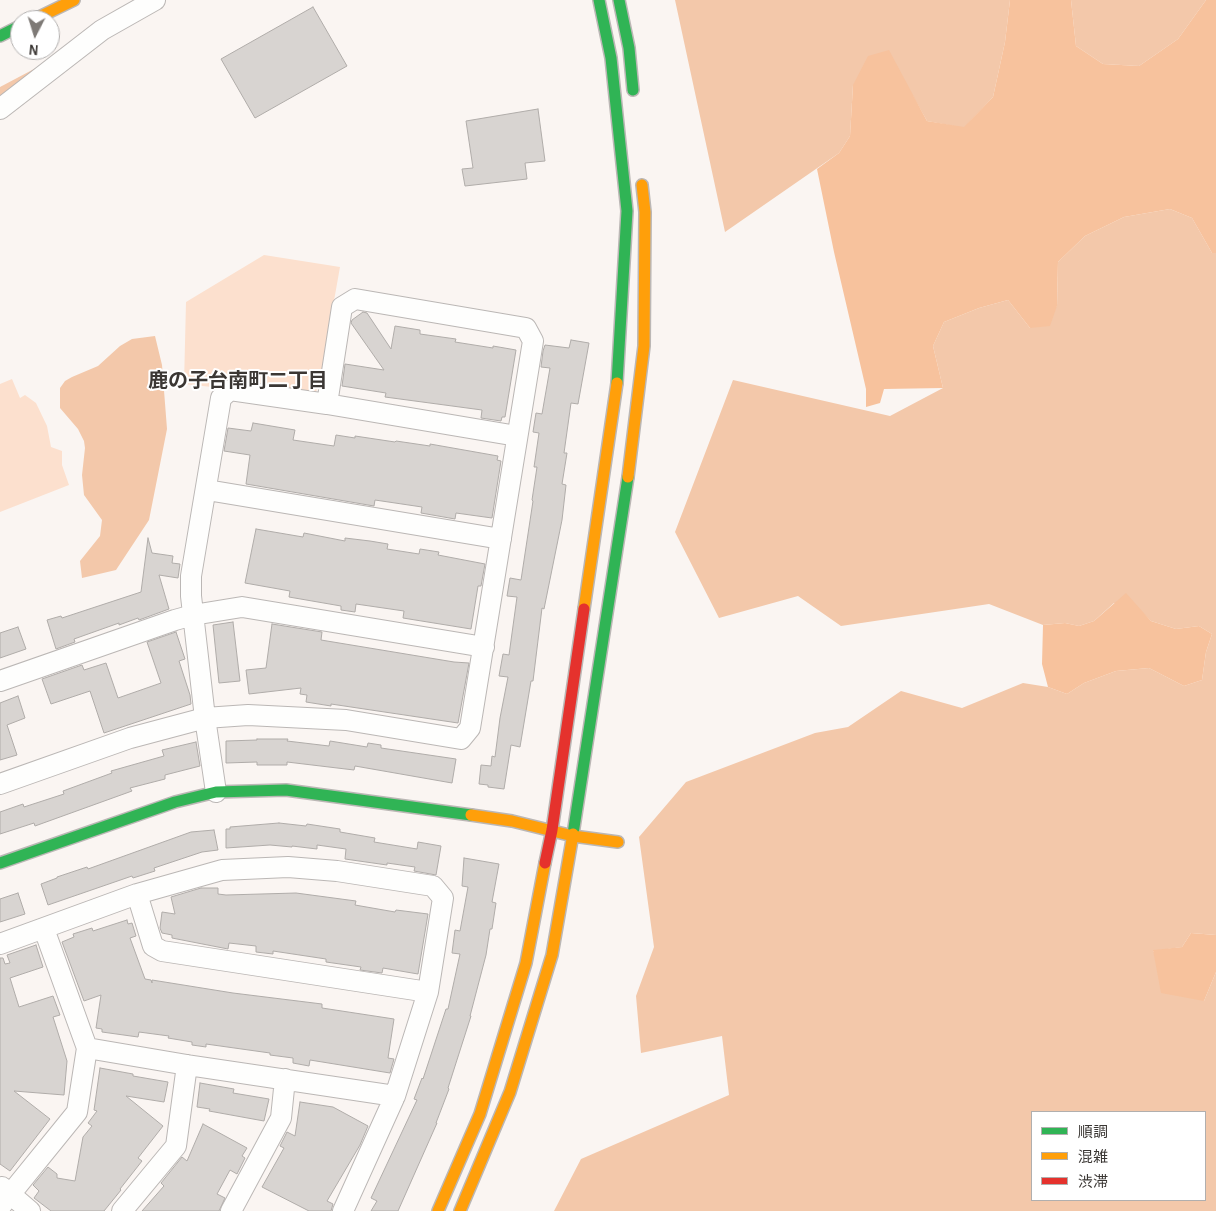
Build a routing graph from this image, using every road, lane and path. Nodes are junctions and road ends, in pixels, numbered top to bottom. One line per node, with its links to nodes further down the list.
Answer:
1 (74, 0): 5 (main road)
2 (155, 0): 7 (street)
3 (599, 0): 19 (main road)
4 (619, 0): 6 (main road)
5 (54, 10)
6 (635, 106)
7 (0, 109)
8 (641, 173): 20 (main road)
9 (327, 404): 10 (street); 10 (street); 11 (street)
10 (518, 436): 12 (street)
11 (207, 490): 12 (street); 13 (street)
12 (501, 539): 14 (street)
13 (193, 615): 14 (street); 15 (street); 16 (street)
14 (484, 646): 16 (street)
15 (0, 681)
16 (205, 718): 17 (street); 18 (street)
17 (0, 784)
18 (216, 792): 19 (main road); 22 (main road)
19 (552, 830): 20 (main road); 36 (main road)
20 (572, 836): 21 (main road); 37 (main road)
21 (618, 842)
22 (0, 863)
23 (137, 894): 24 (street); 26 (street); 26 (street)
24 (44, 929): 25 (street); 27 (street)
25 (0, 944)
26 (428, 992): 30 (street)
27 (87, 1048): 28 (street); 31 (street)
28 (187, 1065): 29 (street); 33 (street)
29 (284, 1079): 30 (street); 34 (street)
30 (395, 1096): 35 (street)
31 (4, 1196): 32 (street)
32 (30, 1211)
33 (122, 1211)
34 (231, 1211)
35 (343, 1211)
36 (438, 1211)
37 (460, 1211)

